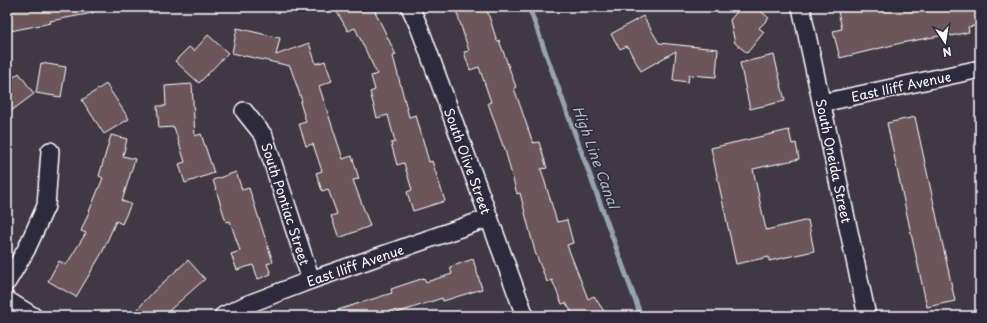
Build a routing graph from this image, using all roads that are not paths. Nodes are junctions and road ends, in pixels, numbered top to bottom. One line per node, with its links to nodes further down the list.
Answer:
1 (410, 7): 7 (street, South Olive Street)
2 (801, 7): 4 (street, South Oneida Street)
3 (980, 69): 4 (street, East Iliff Avenue)
4 (822, 103): 14 (street, South Oneida Street)
5 (244, 111): 8 (street, South Pontiac Street)
6 (50, 151): 9 (street)
7 (489, 218): 8 (street, East Iliff Avenue); 13 (street, South Olive Street)
8 (311, 280): 12 (street, East Iliff Avenue)
9 (7, 282)
10 (7, 300): 11 (street)
11 (33, 316)
12 (222, 316)
13 (525, 316)
14 (867, 316)

